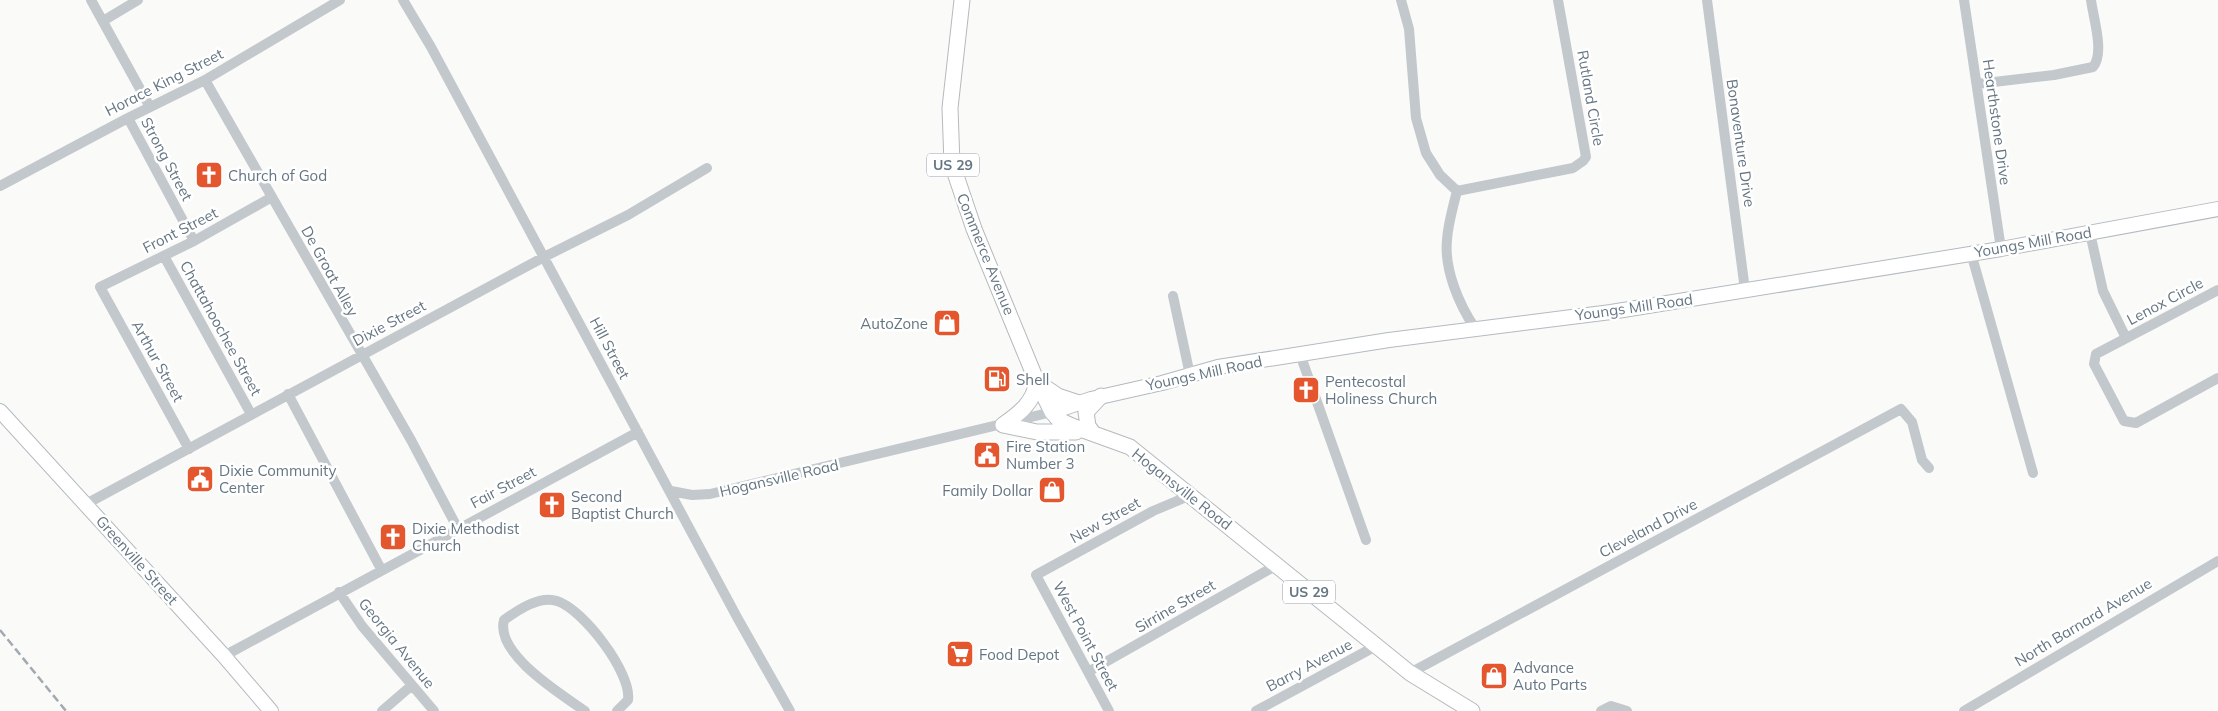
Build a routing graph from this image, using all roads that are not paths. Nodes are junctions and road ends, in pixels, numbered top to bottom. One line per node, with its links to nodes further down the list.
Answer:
1 (91, 0): 11 (street)
2 (138, 0): 11 (street)
3 (340, 0): 12 (street, Horace King Street)
4 (403, 0): 26 (street, Hill Street)
5 (962, 0): 37 (main road, Commerce Avenue / US 29)
6 (1401, 0): 18 (street)
7 (1558, 0): 18 (street, Rutland Circle)
8 (1707, 0): 28 (street, Bonaventure Drive)
9 (1964, 0): 13 (street, Hearthstone Drive)
10 (2091, 0): 13 (street)
11 (103, 21): 14 (street)
12 (205, 80): 14 (street, Horace King Street); 19 (street, De Groat Alley)
13 (1977, 84): 23 (street, Hearthstone Drive)
14 (150, 107): 15 (street, Horace King Street)
15 (128, 118): 17 (street, Horace King Street); 22 (street, Strong Street)
16 (707, 168): 26 (street, Dixie Street)
17 (0, 186)
18 (1457, 191): 31 (street)
19 (272, 197): 22 (street, Front Street); 34 (street, De Groat Alley)
20 (2218, 209): 21 (street, Youngs Mill Road)
21 (2090, 232): 23 (street, Youngs Mill Road); 32 (street, Lenox Circle)
22 (194, 241): 25 (street, Front Street)
23 (2001, 249): 24 (street, Youngs Mill Road)
24 (1971, 253): 28 (street, Youngs Mill Road); 49 (street)
25 (164, 256): 27 (street, Front Street); 43 (street, Chattahoochee Street)
26 (544, 257): 34 (street, Dixie Street); 45 (street, Hill Street)
27 (100, 287): 47 (street, Arthur Street)
28 (1745, 290): 31 (street, Youngs Mill Road)
29 (2218, 290): 32 (street, Lenox Circle)
30 (1173, 296): 35 (street)
31 (1476, 328): 33 (street, Youngs Mill Road)
32 (2126, 338): 36 (street, Lenox Circle)
33 (1300, 354): 35 (street, Youngs Mill Road); 54 (street)
34 (360, 355): 38 (street, Dixie Street); 53 (street, De Groat Alley)
35 (1190, 375): 39 (street, Youngs Mill Road)
36 (2218, 378)
37 (1037, 382): 40 (main road); 42 (main road, Commerce Avenue / US 29); 44 (main road)
38 (288, 394): 43 (street, Dixie Street); 57 (street, Chattahoochee Street)
39 (1101, 396): 40 (street, Youngs Mill Road); 46 (main road)
40 (1079, 403): 42 (street, Youngs Mill Road)
41 (0, 411): 52 (street, Greenville Street)
42 (1052, 412): 44 (street, Hogansville Road); 46 (main road, Hogansville Road / US 29)
43 (251, 414): 47 (street, Dixie Street)
44 (1003, 425): 46 (main road); 50 (street, Hogansville Road)
45 (638, 432): 50 (street, Hill Street); 53 (street, Fair Street)
46 (1093, 433): 51 (main road, Hogansville Road / US 29)
47 (189, 449): 52 (street, Dixie Street)
48 (1929, 468): 63 (street, Cleveland Drive)
49 (2034, 472)
50 (671, 491): 70 (street, Hill Street)
51 (1191, 495): 56 (main road, Hogansville Road / US 29); 58 (street, New Street)
52 (86, 504): 61 (street, Greenville Street)
53 (458, 529): 57 (street, Fair Street)
54 (1366, 540)
55 (2218, 561): 76 (street, North Barnard Avenue)
56 (1277, 565): 60 (main road, Hogansville Road / US 29); 62 (street, Sirrine Street)
57 (381, 569): 59 (street, Fair Street)
58 (1036, 575): 62 (street, West Point Street)
59 (339, 592): 61 (street, Fair Street); 64 (street, Georgia Avenue)
60 (1376, 646): 63 (main road, Hogansville Road / US 29); 72 (street, Barry Avenue)
61 (224, 656): 65 (street, Greenville Street)
62 (1088, 672): 71 (street, West Point Street)
63 (1410, 673): 73 (main road, Hogansville Road / US 29)
64 (411, 686): 66 (street); 67 (street, Georgia Avenue)
65 (271, 711)
66 (382, 711)
67 (434, 711)
68 (585, 711): 69 (street)
69 (618, 711)
70 (790, 711)
71 (1109, 711)
72 (1256, 711)
73 (1472, 711)
74 (1601, 711): 75 (street)
75 (1626, 711)
76 (1964, 711)

